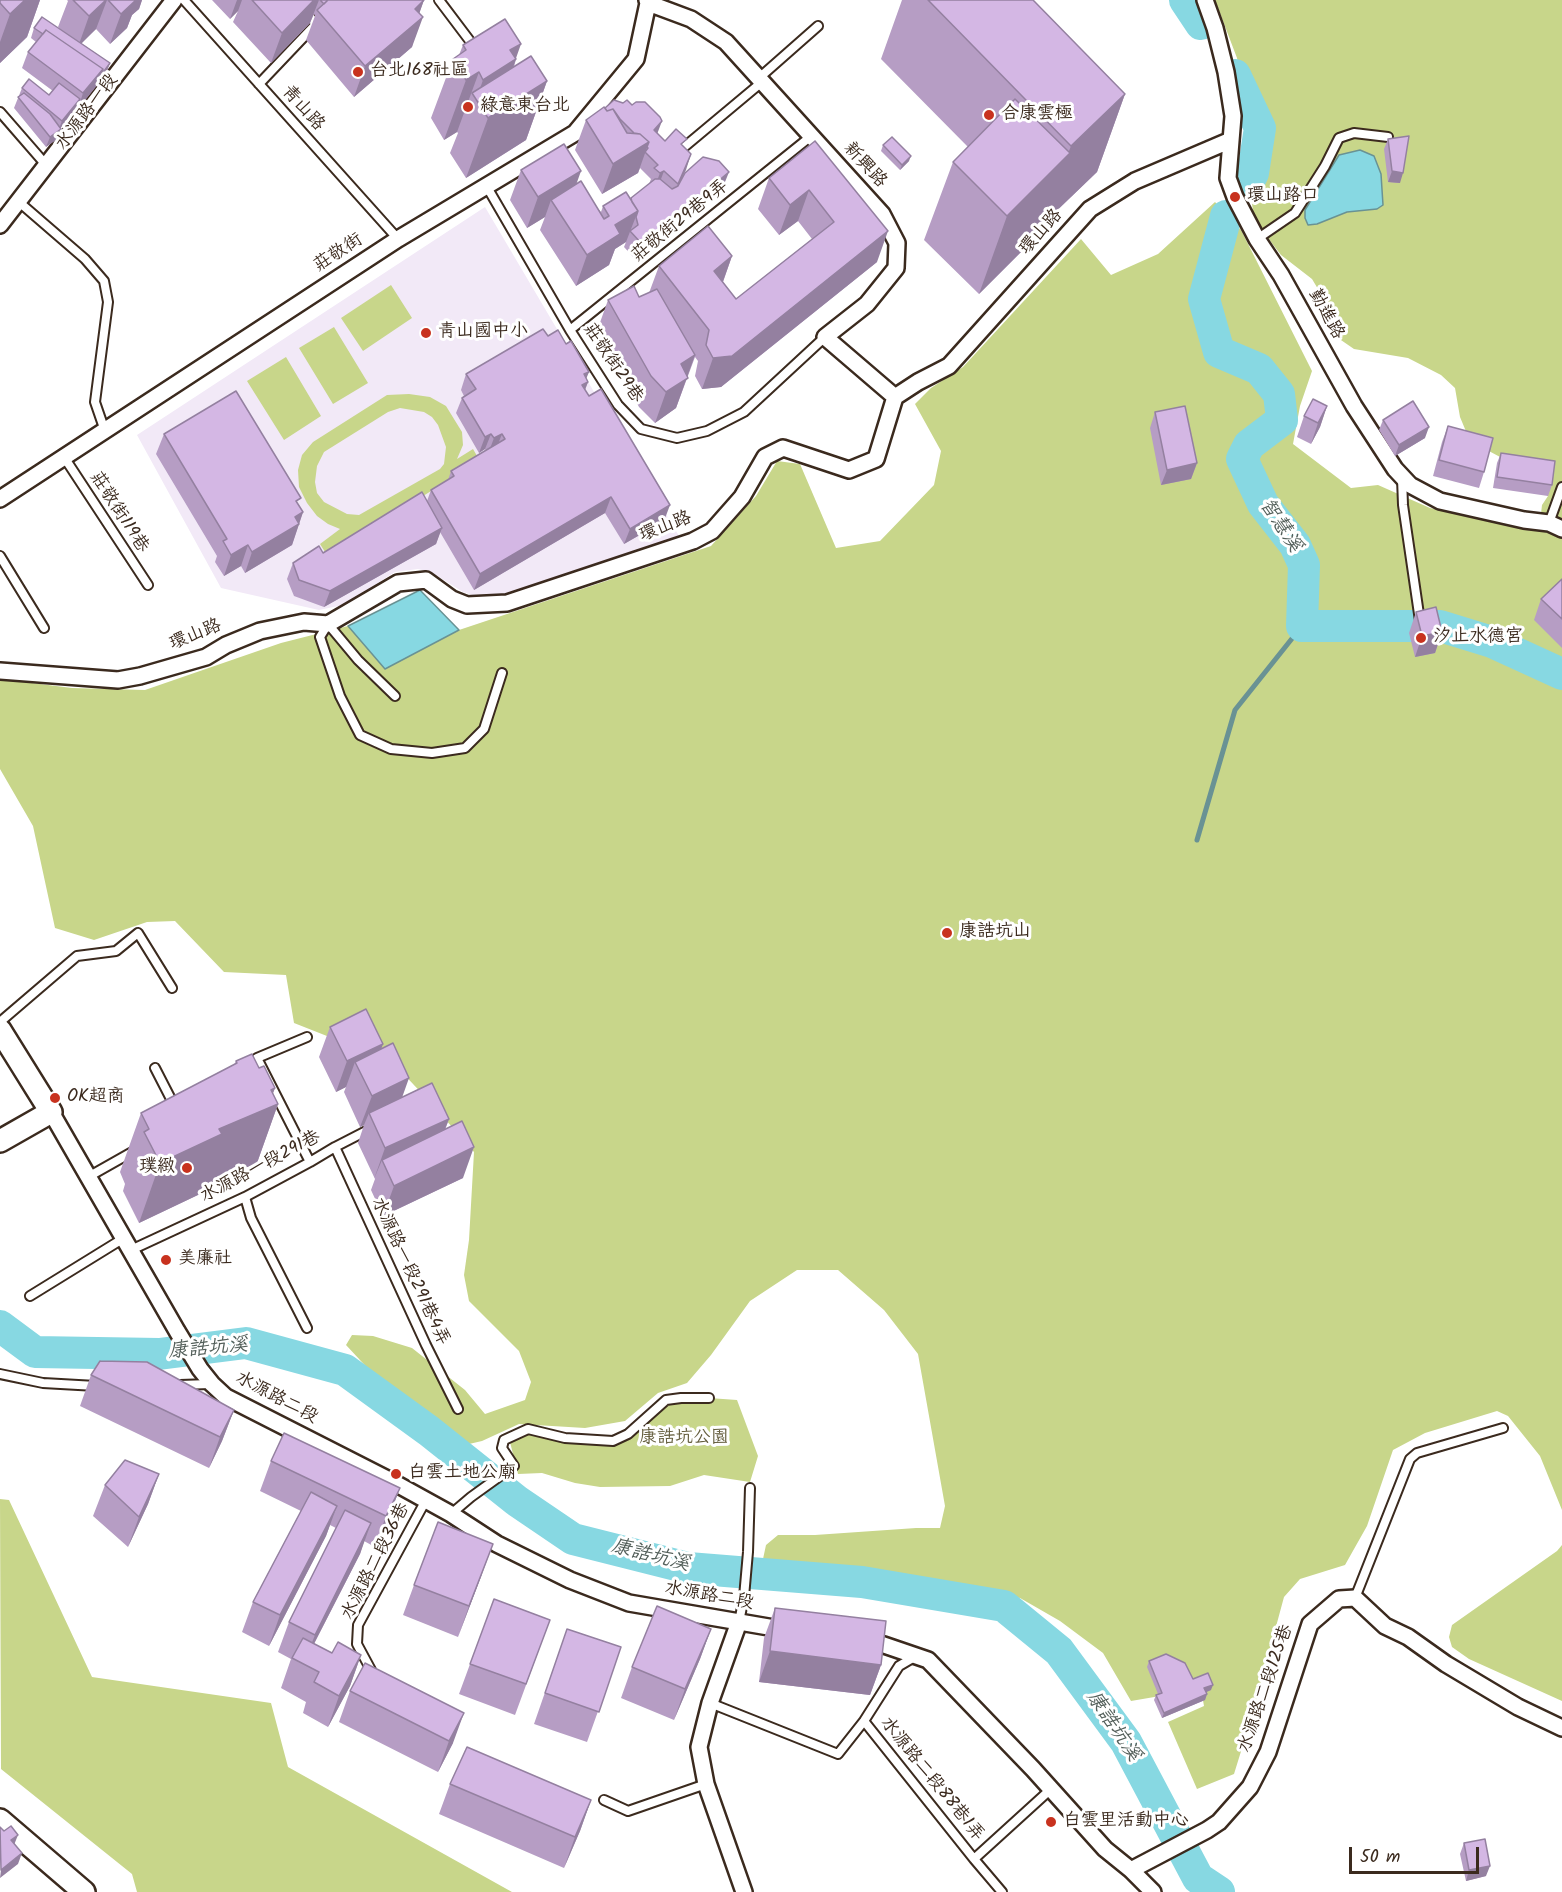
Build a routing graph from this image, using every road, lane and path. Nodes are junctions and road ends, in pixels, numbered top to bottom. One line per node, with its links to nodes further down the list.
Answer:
1 (174, 0): 16 (street, 水源路一段)
2 (184, 0): 10 (lane, 青山路)
3 (295, 0): 10 (lane)
4 (439, 0): 8 (lane)
5 (1205, 0): 14 (street, 勤進路)
6 (648, 1): 9 (street, 新興路); 17 (street, 莊敬街)
7 (818, 26): 9 (lane)
8 (478, 52)
9 (761, 80): 12 (street, 新興路); 15 (lane)
10 (259, 84): 20 (lane, 青山路)
11 (0, 112): 16 (lane)
12 (810, 137): 22 (lane, 莊敬街29巷9弄); 23 (street, 新興路)
13 (1388, 137): 21 (lane)
14 (1231, 140): 21 (street, 勤進路); 24 (street, 環山路)
15 (682, 148)
16 (47, 166): 18 (street, 水源路一段)
17 (487, 187): 20 (street, 莊敬街); 22 (lane, 莊敬街29巷)
18 (19, 202): 19 (street, 水源路一段); 25 (lane)
19 (0, 225)
20 (398, 239): 25 (street, 莊敬街)
21 (1257, 239): 27 (street, 勤進路)
22 (570, 330): 23 (lane, 莊敬街29巷)
23 (825, 337): 24 (street)
24 (895, 397): 33 (street, 環山路)
25 (105, 431): 26 (street, 莊敬街)
26 (64, 457): 29 (street, 莊敬街); 32 (lane, 莊敬街119巷)
27 (1402, 477): 30 (street, 勤進路); 35 (lane)
28 (1562, 487): 30 (lane)
29 (0, 499)
30 (1555, 526)
31 (0, 556): 34 (lane)
32 (148, 585)
33 (328, 624): 36 (street, 環山路); 37 (lane); 38 (lane)
34 (44, 628)
35 (1421, 630)
36 (0, 671)
37 (502, 673)
38 (395, 696)
39 (172, 988): 40 (lane)
40 (0, 1022)
41 (0, 1030): 44 (street)
42 (307, 1037): 50 (lane)
43 (154, 1068): 45 (lane)
44 (51, 1112): 47 (street); 51 (street)
45 (179, 1114)
46 (375, 1127): 49 (lane, 水源路一段291巷)
47 (0, 1141)
48 (145, 1145): 51 (lane)
49 (335, 1146): 50 (lane, 水源路一段291巷); 61 (lane, 水源路一段291巷4弄)
50 (310, 1162): 52 (lane, 水源路一段291巷)
51 (88, 1177): 53 (street)
52 (245, 1197): 53 (lane, 水源路一段291巷); 55 (lane)
53 (128, 1244): 54 (lane, 水源路一段291巷); 57 (street, 水源路二段)
54 (30, 1296)
55 (308, 1328)
56 (0, 1374): 58 (lane)
57 (212, 1383): 59 (lane, 水源路二段); 64 (street, 水源路二段)
58 (100, 1386)
59 (167, 1386)
60 (709, 1398): 65 (lane)
61 (458, 1409)
62 (1503, 1428): 66 (lane)
63 (750, 1488): 67 (lane)
64 (426, 1500): 65 (street, 水源路二段); 71 (lane, 水源路二段36巷)
65 (451, 1514): 67 (street, 水源路二段)
66 (1355, 1598): 74 (street); 80 (street, 水源路二段125巷)
67 (739, 1622): 68 (street, 水源路二段); 72 (street)
68 (799, 1632)
69 (852, 1640): 70 (street)
70 (918, 1656): 73 (lane); 76 (street)
71 (375, 1676)
72 (710, 1703): 73 (lane); 75 (street)
73 (864, 1721): 79 (lane, 水源路二段88巷1弄)
74 (1562, 1728)
75 (706, 1784): 77 (lane); 82 (street)
76 (1051, 1789): 79 (lane); 80 (street)
77 (604, 1800)
78 (0, 1820): 81 (street)
79 (974, 1859): 83 (lane, 水源路二段88巷1弄)
80 (1131, 1870): 84 (street)
81 (84, 1892)
82 (744, 1892)
83 (1002, 1892)
84 (1153, 1892)

